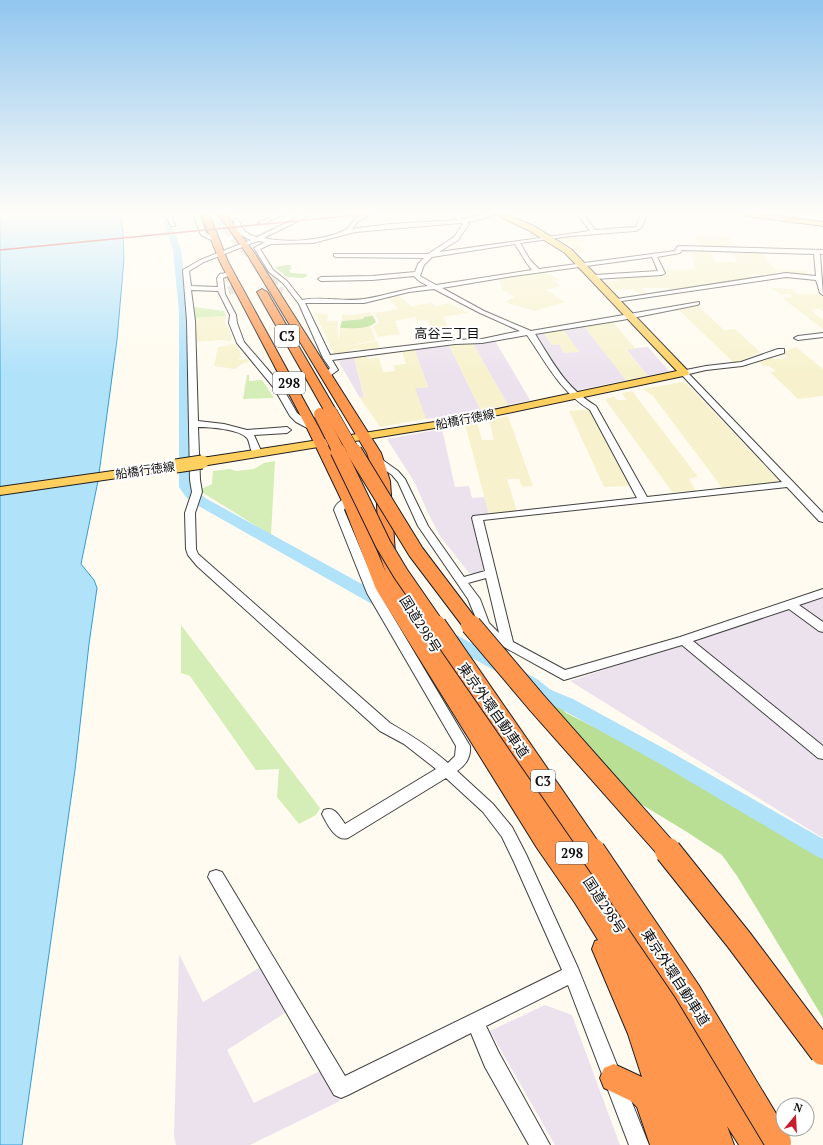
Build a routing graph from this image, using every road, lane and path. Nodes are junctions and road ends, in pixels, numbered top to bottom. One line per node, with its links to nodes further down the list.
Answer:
1 (190, 267): 19 (street)
2 (234, 267): 20 (street)
3 (240, 267): 35 (highway, 国道298号 / 298)
4 (241, 267): 37 (highway, 東京外環自動車道 / C3)
5 (242, 267): 33 (highway, 国道298号 / 298)
6 (255, 267): 26 (street)
7 (419, 267): 14 (street)
8 (534, 267): 13 (street)
9 (564, 267): 13 (street)
10 (585, 267): 15 (main road)
11 (659, 267): 15 (street)
12 (819, 267): 17 (street)
13 (537, 271): 18 (street)
14 (417, 274): 16 (street); 18 (street)
15 (594, 277): 25 (main road)
16 (321, 278)
17 (819, 278): 23 (street); 25 (street)
18 (438, 287): 26 (street); 29 (street)
19 (188, 288): 20 (street); 38 (street)
20 (221, 289): 24 (street)
21 (253, 291): 37 (highway, 東京外環自動車道 / C3)
22 (281, 292): 33 (highway)
23 (823, 293)
24 (230, 297): 35 (highway); 37 (street)
25 (616, 301): 28 (main road)
26 (300, 302): 33 (street)
27 (697, 303): 28 (street)
28 (631, 316): 29 (street); 34 (main road)
29 (529, 332): 33 (street); 36 (street)
30 (823, 335): 31 (street)
31 (798, 338)
32 (781, 351): 34 (street)
33 (322, 360): 41 (highway, 国道298号 / 298)
34 (684, 373): 36 (main road, 船橋行徳線); 45 (street)
35 (295, 394): 37 (highway, 国道298号 / 298)
36 (576, 396): 41 (main road, 船橋行徳線); 47 (street)
37 (321, 418): 42 (highway, 国道298号 / 298); 65 (highway, 東京外環自動車道 / C3, bridge); 67 (highway, 東京外環自動車道 / C3, bridge)
38 (194, 424): 40 (street); 58 (street)
39 (287, 430): 40 (street)
40 (246, 433): 43 (street)
41 (364, 437): 42 (main road, 船橋行徳線); 44 (highway, 国道298号 / 298)
42 (321, 444): 43 (main road, 船橋行徳線); 48 (highway, 国道298号 / 298)
43 (257, 453): 46 (main road, 船橋行徳線, bridge)
44 (377, 460): 51 (street); 63 (highway, 国道298号 / 298)
45 (790, 484): 47 (street); 49 (street)
46 (0, 491)
47 (643, 499): 50 (street)
48 (349, 501): 58 (street); 60 (highway, 国道298号 / 298)
49 (823, 519)
50 (490, 573): 51 (street); 56 (street)
51 (461, 581): 56 (street)
52 (823, 593): 53 (street)
53 (790, 604): 54 (street); 55 (street)
54 (823, 628)
55 (684, 640): 56 (street); 57 (street)
56 (508, 644)
57 (823, 754)
58 (447, 770): 59 (street); 62 (street)
59 (329, 814)
60 (545, 841): 71 (highway); 72 (highway, 国道298号 / 298)
61 (216, 878): 64 (street)
62 (572, 974): 64 (street); 66 (street)
63 (667, 1004): 67 (highway); 73 (highway, 国道298号 / 298)
64 (475, 1022): 68 (street)
65 (823, 1052)
66 (614, 1078): 69 (street); 70 (highway)
67 (773, 1144)
68 (540, 1145)
69 (639, 1145)
70 (664, 1145)
71 (679, 1145)
72 (705, 1145)
73 (720, 1145)

